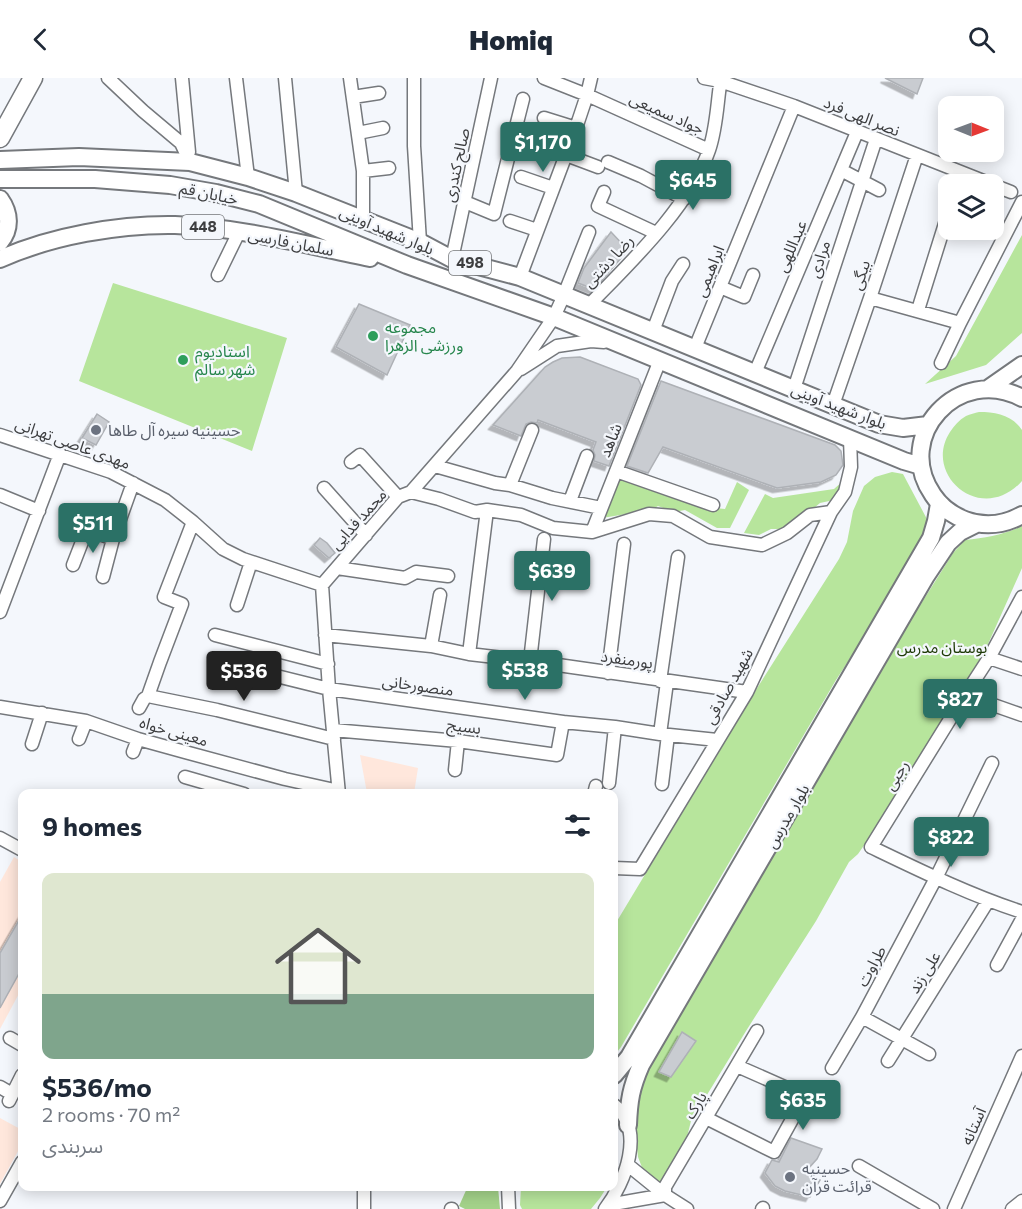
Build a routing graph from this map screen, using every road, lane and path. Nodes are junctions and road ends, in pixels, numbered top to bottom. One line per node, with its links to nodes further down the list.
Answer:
1 (33, 78): 23 (highway)
2 (108, 78): 29 (street)
3 (182, 78): 29 (street)
4 (236, 78): 34 (street)
5 (285, 78): 43 (street)
6 (350, 78): 15 (street)
7 (414, 78): 56 (street)
8 (491, 78): 46 (street, صالح کندری)
9 (544, 78): 14 (street, جواد سمیعی)
10 (591, 78): 14 (street)
11 (704, 78): 12 (street, نصر الهی فرد)
12 (721, 80): 17 (street, نصر الهی فرد); 25 (street, رضا دشتی)
13 (379, 93): 15 (street)
14 (587, 95): 20 (street); 25 (street, جواد سمیعی)
15 (353, 97): 22 (street)
16 (523, 99): 46 (street)
17 (794, 106): 21 (street, نصر الهی فرد); 64 (street, ابراهیمی)
18 (544, 118): 20 (street)
19 (383, 128): 22 (street)
20 (576, 128): 26 (street)
21 (857, 132): 24 (street, نصر الهی فرد); 31 (street, عبداللهی)
22 (358, 133): 32 (street)
23 (0, 138)
24 (876, 139): 27 (street, نصر الهی فرد); 37 (street, مرادی)
25 (709, 150): 45 (street, رضا دشتی)
26 (566, 155): 38 (street); 45 (street)
27 (917, 155): 33 (street, نصر الهی فرد); 66 (street, بیگی)
28 (0, 160): 29 (main road, بلوار شهید آوینی / 498)
29 (190, 162): 34 (main road, بلوار شهید آوینی / 498)
30 (389, 168): 32 (street)
31 (840, 170): 37 (street); 78 (street, عبداللهی)
32 (363, 171): 48 (street)
33 (950, 174)
34 (248, 177): 43 (main road, بلوار شهید آوینی / 498)
35 (521, 177): 38 (street)
36 (0, 179): 60 (main road, خیابان قم / 498)
37 (862, 181): 40 (street); 80 (street, مرادی)
38 (553, 188): 50 (street)
39 (1004, 189): 42 (street, نصر الهی فرد)
40 (879, 190)
41 (604, 192): 53 (street)
42 (1011, 192)
43 (296, 193): 48 (main road, بلوار شهید آوینی / 498)
44 (0, 199): 55 (main road)
45 (684, 199): 53 (street, رضا دشتی)
46 (465, 202): 57 (street, صالح کندری)
47 (1022, 202): 70 (street)
48 (363, 219): 56 (main road, بلوار شهید آوینی / 498)
49 (510, 221): 50 (street)
50 (537, 230): 63 (street)
51 (239, 232): 58 (main road, سلمان فارسی / 448); 60 (main road, سلمان فارسی / 448); 61 (street)
52 (589, 232): 65 (street, محمد فدایی)
53 (656, 233): 67 (street, رضا دشتی)
54 (940, 240): 68 (street)
55 (0, 242)
56 (420, 242): 57 (main road, بلوار شهید آوینی / 498)
57 (452, 259): 63 (main road, بلوار شهید آوینی / 498)
58 (0, 260)
59 (683, 264): 71 (street)
60 (407, 265): 69 (main road, بلوار شهید آوینی / 498)
61 (218, 275)
62 (753, 275): 64 (street)
63 (520, 277): 65 (main road, بلوار شهید آوینی / 498)
64 (720, 287): 73 (street, ابراهیمی)
65 (564, 295): 67 (main road, بلوار شهید آوینی / 498); 69 (street, محمد فدایی)
66 (870, 298): 68 (street); 82 (street, بیگی)
67 (589, 305): 71 (main road, بلوار شهید آوینی / 498)
68 (918, 310): 70 (street)
69 (554, 317): 72 (main road, بلوار شهید آوینی / 498); 77 (street, محمد فدایی)
70 (960, 323): 75 (street)
71 (653, 331): 73 (main road, بلوار شهید آوینی / 498)
72 (617, 343): 74 (main road, بلوار شهید آوینی / 498); 77 (street)
73 (694, 348): 78 (main road, بلوار شهید آوینی / 498)
74 (660, 360): 86 (main road, بلوار شهید آوینی / 498); 92 (street, شاهد)
75 (941, 363)
76 (1022, 365): 79 (main road)
77 (517, 371): 90 (street, محمد فدایی)
78 (755, 373): 80 (main road, بلوار شهید آوینی / 498)
79 (989, 388): 81 (main road); 83 (main road)
80 (794, 389): 82 (main road, بلوار شهید آوینی / 498)
81 (1022, 398)
82 (833, 405): 83 (main road, بلوار شهید آوینی / 498)
83 (928, 425): 91 (main road)
84 (532, 430): 94 (street)
85 (0, 435): 87 (street, مهدی عاصی تهرانی)
86 (850, 438): 91 (main road, بلوار شهید آوینی / 498); 105 (street, شهید صادقی)
87 (60, 454): 93 (street, مهدی عاصی تهرانی); 104 (street)
88 (587, 456): 99 (street)
89 (351, 462): 98 (street)
90 (435, 466): 94 (street); 96 (street, محمد فدایی)
91 (921, 466): 100 (main road)
92 (616, 471): 101 (street); 102 (street, شاهد)
93 (133, 483): 107 (street, مهدی عاصی تهرانی); 112 (street)
94 (510, 485): 99 (street)
95 (324, 488): 110 (street)
96 (411, 492): 98 (street, محمد فدایی); 103 (street)
97 (0, 495): 104 (street)
98 (398, 497): 110 (street, محمد فدایی)
99 (570, 501): 102 (street)
100 (939, 504): 108 (main road); 181 (main road, بلوار مدرس)
101 (713, 505)
102 (601, 508): 109 (street, شاهد)
103 (487, 510): 109 (street); 128 (street)
104 (39, 512): 124 (street)
105 (831, 512): 109 (street); 137 (street, شهید صادقی)
106 (1022, 515): 108 (main road)
107 (193, 522): 115 (street, مهدی عاصی تهرانی); 139 (street)
108 (976, 524): 186 (main road, بلوار مدرس)
109 (591, 532)
110 (366, 535): 117 (street, محمد فدایی)
111 (544, 538): 131 (street)
112 (113, 539): 116 (street); 119 (street)
113 (624, 544): 134 (street)
114 (678, 557): 135 (street)
115 (251, 562): 120 (street, مهدی عاصی تهرانی); 123 (street)
116 (73, 565)
117 (337, 568): 118 (street); 120 (street, محمد فدایی)
118 (448, 576)
119 (103, 577)
120 (322, 585): 126 (street)
121 (440, 595): 127 (street)
122 (1022, 597): 129 (street, رجبی)
123 (237, 606)
124 (0, 612)
125 (215, 635): 132 (street)
126 (325, 636): 127 (street, پورمنفرد); 132 (street)
127 (431, 646): 128 (street, پورمنفرد)
128 (469, 654): 131 (street, پورمنفرد)
129 (989, 658): 133 (street); 138 (street, رجبی)
130 (216, 661): 136 (street, منصورخانی)
131 (530, 661): 134 (street, پورمنفرد)
132 (328, 664): 136 (street)
133 (1022, 669)
134 (608, 673): 135 (street, پورمنفرد)
135 (664, 681): 137 (street, پورمنفرد); 148 (street)
136 (329, 689): 145 (street, منصورخانی); 147 (street)
137 (747, 692): 151 (street, شهید صادقی)
138 (965, 695): 143 (street); 166 (street, رجبی)
139 (148, 696): 141 (street); 147 (street, بسیج)
140 (0, 707): 142 (street, معینی خواه)
141 (139, 708)
142 (42, 713): 144 (street, معینی خواه); 153 (street)
143 (1022, 715)
144 (86, 720): 149 (street); 150 (street, معینی خواه)
145 (563, 722): 146 (street, منصورخانی); 152 (street, بسیج)
146 (615, 727): 148 (street, منصورخانی); 158 (street)
147 (333, 734): 152 (street, بسیج); 162 (street)
148 (664, 734): 151 (street, منصورخانی); 159 (street)
149 (79, 739)
150 (138, 739): 154 (street); 161 (street, معینی خواه)
151 (717, 740): 165 (street, شهید صادقی)
152 (458, 741): 156 (street)
153 (32, 744)
154 (133, 752)
155 (992, 763): 166 (street, طراوت)
156 (455, 770)
157 (185, 777): 160 (street)
158 (609, 783)
159 (662, 784)
160 (227, 789)
161 (327, 789)
162 (339, 789)
163 (0, 838): 164 (street)
164 (18, 848)
165 (618, 868)
166 (936, 878): 167 (street); 171 (street, طراوت)
167 (988, 901): 168 (street); 174 (street, علی زند)
168 (1022, 912)
169 (1022, 919): 170 (street)
170 (997, 965)
171 (862, 1017): 174 (street); 180 (street, طراوت)
172 (757, 1031): 179 (street, پارک)
173 (9, 1038): 175 (street)
174 (902, 1040): 176 (street); 178 (street, علی زند)
175 (18, 1043)
176 (929, 1054)
177 (1022, 1056): 202 (street, آستانه)
178 (888, 1061)
179 (737, 1066): 185 (street, پارک); 185 (street)
180 (832, 1068)
181 (618, 1070)
182 (0, 1087): 183 (street)
183 (17, 1089)
184 (618, 1109): 186 (street)
185 (706, 1118): 194 (street, پارک)
186 (628, 1125): 187 (street)
187 (628, 1165): 190 (street); 194 (street)
188 (859, 1166): 201 (street)
189 (18, 1169): 195 (street)
190 (618, 1187)
191 (364, 1191): 199 (street)
192 (508, 1191): 200 (street)
193 (616, 1191): 197 (street)
194 (665, 1195): 197 (street); 198 (street)
195 (0, 1201)
196 (1022, 1201): 203 (street)
197 (606, 1207)
198 (680, 1207)
199 (364, 1209)
200 (509, 1209)
201 (933, 1209)
202 (954, 1209)
203 (1012, 1209)

